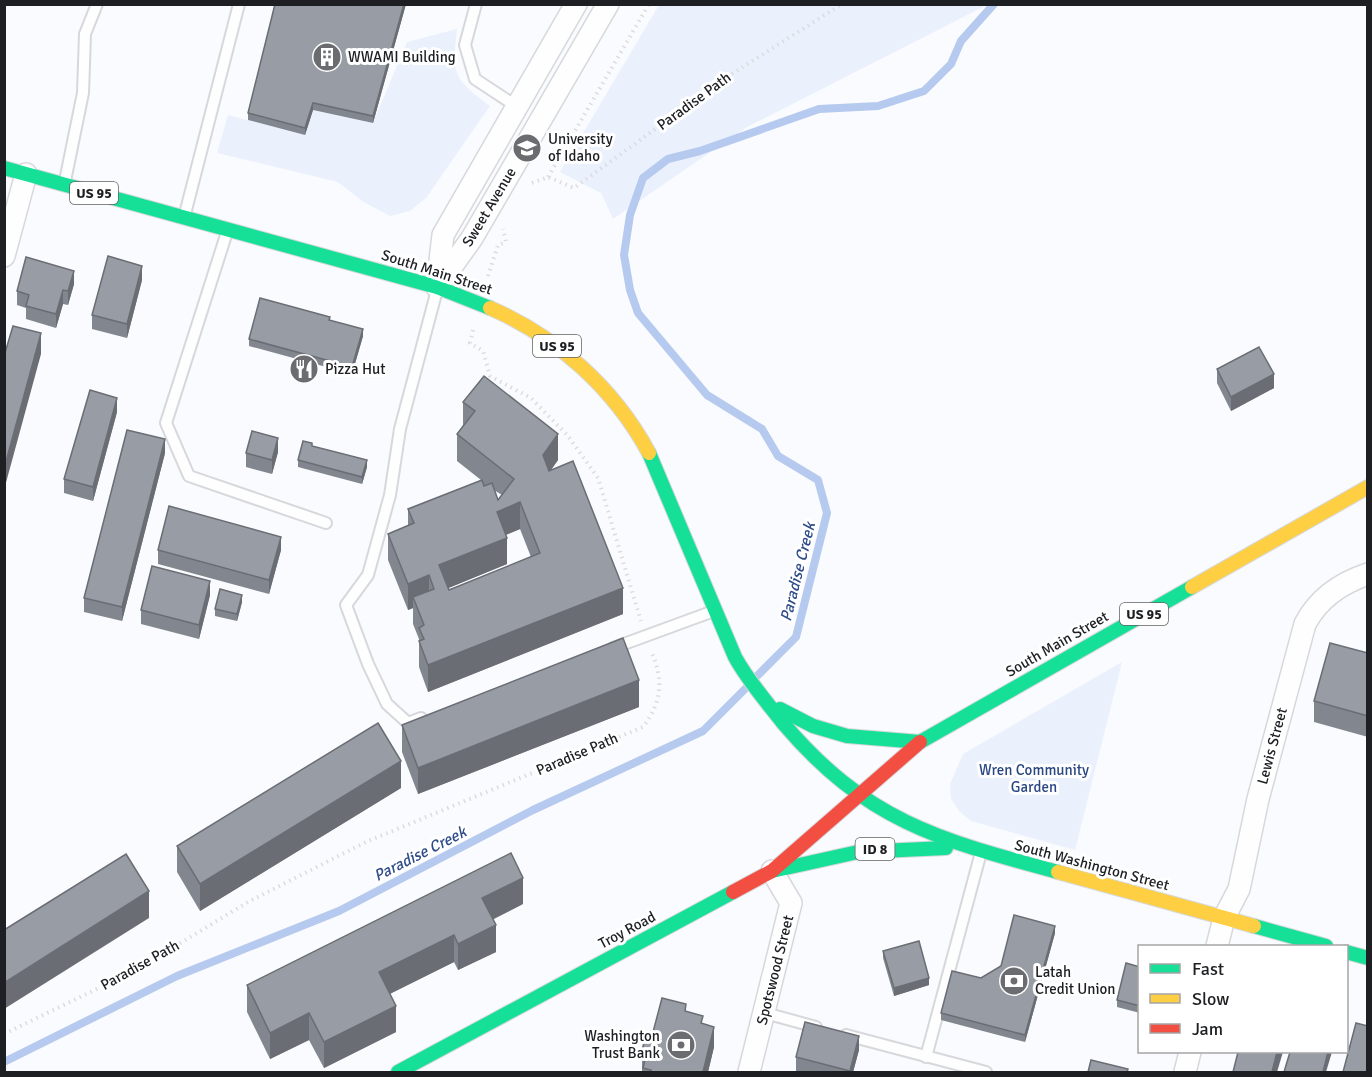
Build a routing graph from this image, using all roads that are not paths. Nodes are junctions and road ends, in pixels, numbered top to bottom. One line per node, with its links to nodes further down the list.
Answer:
1 (97, 4): 9 (lane)
2 (239, 4): 10 (lane)
3 (476, 4): 6 (lane)
4 (576, 4): 6 (street, Sweet Avenue)
5 (608, 4): 13 (street, Sweet Avenue)
6 (516, 106): 13 (street, Sweet Avenue)
7 (4, 168): 8 (main road, South Main Street / US 95)
8 (26, 174): 9 (main road, South Main Street / US 95); 12 (street)
9 (65, 184): 10 (main road, South Main Street / US 95)
10 (184, 217): 11 (main road, South Main Street / US 95)
11 (228, 229): 13 (main road, South Main Street / US 95); 15 (lane)
12 (4, 256)
13 (437, 287): 17 (main road, South Main Street / US 95); 20 (lane)
14 (1368, 487): 21 (main road, South Main Street / US 95)
15 (326, 523)
16 (1368, 574): 25 (street, Lewis Street)
17 (715, 610): 18 (lane); 19 (main road, South Main Street / US 95)
18 (602, 652)
19 (763, 696): 21 (main road, South Main Street / US 95); 22 (main road, South Main Street / US 95)
20 (429, 715)
21 (920, 742): 22 (main road, South Main Street / ID 8)
22 (857, 796): 23 (main road, South Washington Street / US 95); 24 (main road, Troy Road / ID 8)
23 (981, 852): 24 (main road, ID 8); 25 (main road, South Washington Street / US 95); 32 (lane)
24 (772, 871): 30 (street, Spotswood Street); 33 (main road, Troy Road / ID 8)
25 (1224, 918): 26 (street, Lewis Street); 27 (main road, South Washington Street / US 95)
26 (1217, 945)
27 (1322, 945)
28 (1348, 952): 29 (main road)
29 (1368, 958)
30 (765, 1013): 32 (lane); 34 (street, Spotswood Street)
31 (1190, 1053): 36 (street)
32 (926, 1057): 35 (lane)
33 (406, 1070)
34 (749, 1072)
35 (986, 1072)
36 (1185, 1072)

